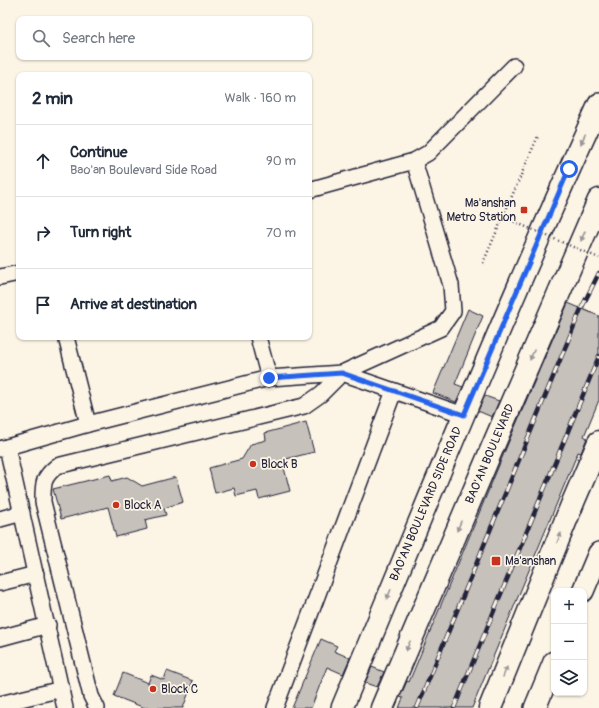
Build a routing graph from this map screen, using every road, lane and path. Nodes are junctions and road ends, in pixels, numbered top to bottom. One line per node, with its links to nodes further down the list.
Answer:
1 (514, 66): 4 (street)
2 (599, 104): 17 (main road, BAO'AN BOULEVARD SIDE ROAD, one-way to 17)
3 (538, 136): 7 (path)
4 (414, 161): 5 (street); 14 (street)
5 (312, 189)
6 (599, 200): 36 (main road, BAO'AN BOULEVARD, one-way to 36)
7 (504, 217): 8 (path, bridge); 9 (path)
8 (599, 258)
9 (483, 263)
10 (16, 273): 11 (street)
11 (0, 277)
12 (67, 340): 18 (street)
13 (259, 340): 15 (street)
14 (342, 373): 15 (street); 16 (street); 33 (street)
15 (269, 378): 18 (street)
16 (394, 391): 17 (street); 34 (street)
17 (464, 415): 35 (main road, BAO'AN BOULEVARD SIDE ROAD, one-way to 35)
18 (88, 424): 20 (street)
19 (599, 442): 37 (main road, one-way to 19)
20 (4, 448): 21 (street)
21 (22, 513): 22 (street); 24 (street)
22 (0, 519)
23 (599, 553): 26 (main road)
24 (36, 574): 25 (street); 27 (street)
25 (0, 583)
26 (584, 588)
27 (48, 625): 28 (street); 30 (street)
28 (0, 638)
29 (551, 669): 38 (main road)
30 (62, 689): 31 (street); 32 (street)
31 (0, 704)
32 (65, 708)
33 (97, 708)
34 (274, 708)
35 (342, 708)
36 (382, 708)
37 (490, 708)
38 (535, 708)

